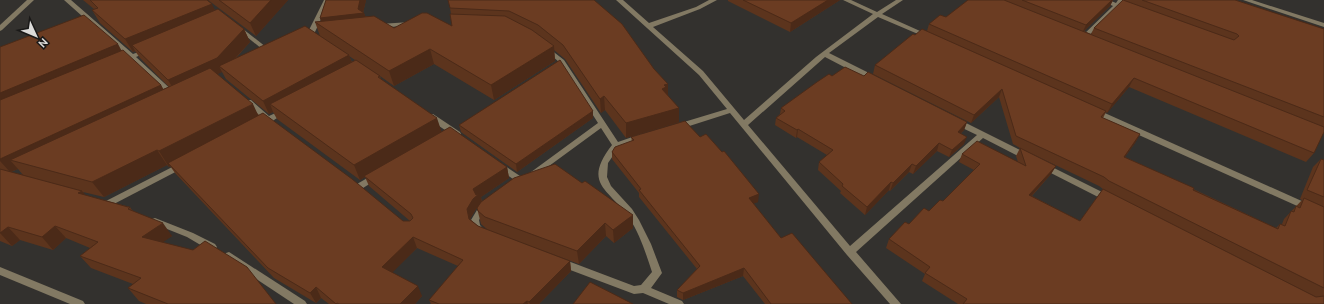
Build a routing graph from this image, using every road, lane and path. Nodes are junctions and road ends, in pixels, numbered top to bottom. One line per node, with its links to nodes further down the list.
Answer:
1 (31, 0): 18 (street)
2 (67, 0): 30 (street)
3 (327, 0): 21 (street)
4 (618, 0): 16 (street)
5 (714, 0): 16 (street)
6 (846, 0): 12 (street)
7 (900, 0): 12 (street)
8 (1103, 0): 10 (street)
9 (1246, 0): 17 (street)
10 (1119, 3): 11 (street); 22 (street)
11 (1132, 10)
12 (877, 13): 23 (street); 29 (street)
13 (232, 22): 28 (street)
14 (418, 24): 15 (street)
15 (375, 26)
16 (648, 26): 38 (street)
17 (1324, 26)
18 (0, 28)
19 (324, 33): 21 (street)
20 (1076, 35): 22 (street)
21 (306, 36): 25 (street)
22 (1083, 38): 24 (street)
23 (935, 39)
24 (1091, 41)
25 (322, 43)
26 (538, 43): 41 (street)
27 (154, 48): 30 (street)
28 (270, 53)
29 (825, 54): 32 (street); 42 (street)
30 (132, 57): 31 (street); 34 (street)
31 (111, 66)
32 (879, 82)
33 (240, 96): 40 (street)
34 (175, 98)
35 (1086, 108): 56 (street)
36 (288, 109): 40 (street)
37 (420, 110): 47 (street)
38 (731, 110): 42 (street); 44 (street)
39 (948, 117): 45 (street)
40 (271, 122): 43 (street)
41 (602, 124): 48 (street); 50 (street)
42 (743, 125): 59 (street)
43 (254, 127)
44 (670, 129)
45 (982, 134): 53 (street); 59 (street)
46 (647, 136): 48 (street)
47 (466, 141)
48 (616, 145): 62 (street)
49 (192, 159): 55 (street)
50 (491, 159)
51 (380, 174): 52 (street)
52 (360, 186)
53 (1117, 203)
54 (492, 204): 58 (street)
55 (124, 209)
56 (1324, 215)
57 (146, 218): 64 (street)
58 (491, 236)
59 (850, 252): 66 (street)
60 (548, 258): 62 (street)
61 (0, 271): 63 (street)
62 (644, 289): 65 (street)
63 (80, 304)
64 (302, 304)
65 (679, 304)
66 (896, 304)

